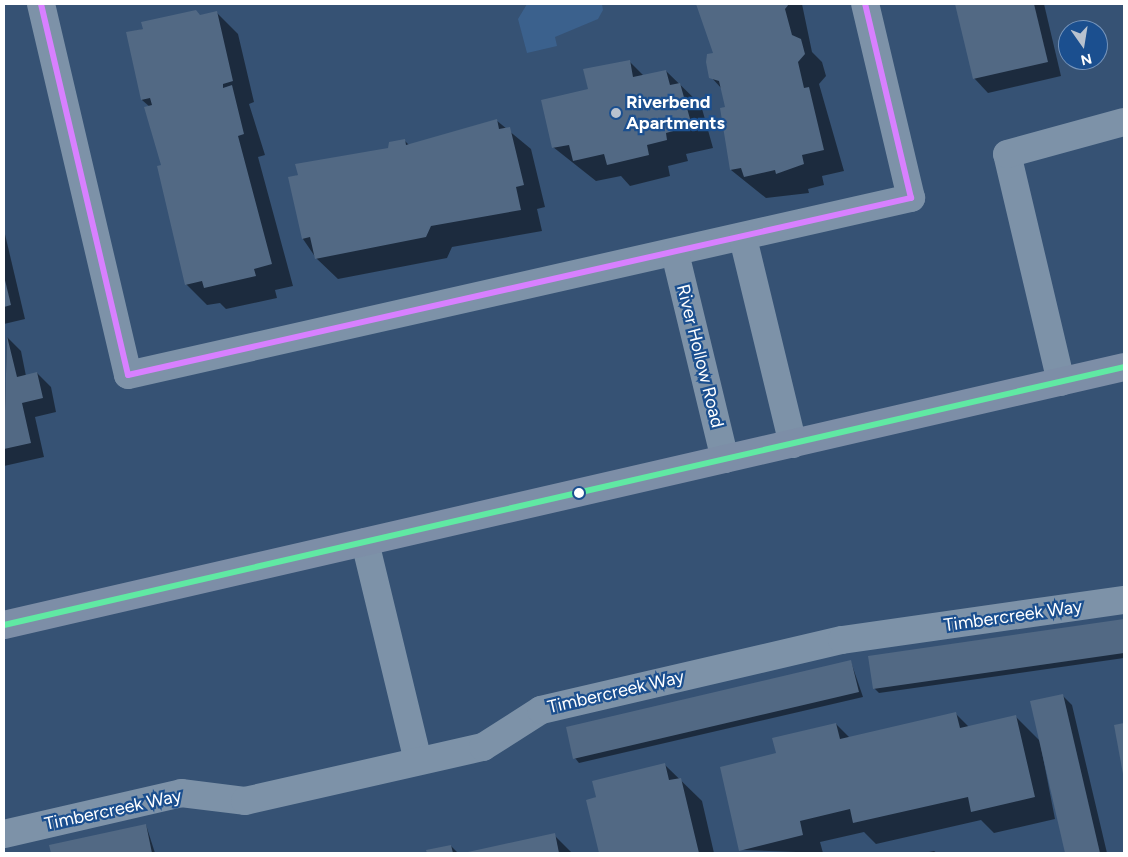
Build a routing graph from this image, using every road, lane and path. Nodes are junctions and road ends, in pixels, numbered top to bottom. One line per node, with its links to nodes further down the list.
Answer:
1 (42, 4): 5 (street)
2 (865, 4): 4 (street)
3 (1124, 122): 7 (street)
4 (743, 238): 5 (street); 8 (street)
5 (675, 253): 9 (street, River Hollow Road)
6 (1124, 367): 7 (main road)
7 (1060, 382): 8 (main road)
8 (793, 444): 9 (main road)
9 (725, 459): 10 (main road)
10 (365, 542): 12 (main road); 13 (street)
11 (1124, 600): 13 (street, Timbercreek Way)
12 (4, 625)
13 (418, 761): 14 (street, Timbercreek Way)
14 (4, 834)

